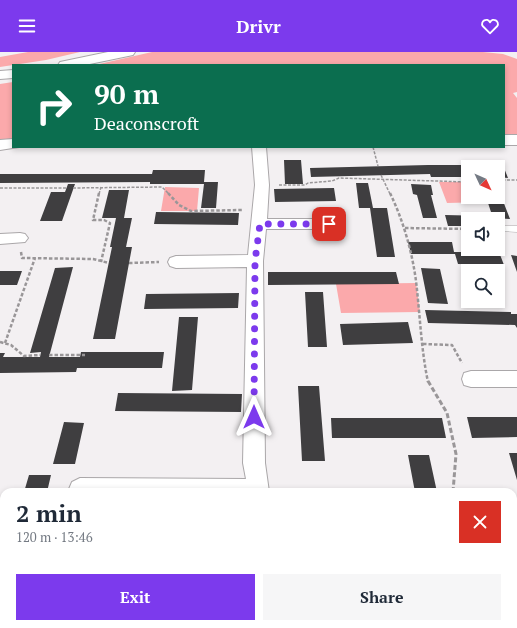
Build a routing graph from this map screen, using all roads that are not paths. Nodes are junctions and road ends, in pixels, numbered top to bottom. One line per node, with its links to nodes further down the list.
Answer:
1 (128, 52): 2 (street)
2 (70, 64)
3 (12, 74): 4 (street)
4 (0, 75)
5 (505, 140): 6 (street)
6 (517, 140)
7 (12, 144): 8 (street)
8 (0, 145)
9 (259, 148): 10 (street)
10 (261, 217): 11 (street); 16 (street)
11 (329, 224)
12 (505, 229): 13 (lane)
13 (517, 229)
14 (20, 238): 15 (street)
15 (0, 239)
16 (255, 261): 17 (street); 20 (street)
17 (176, 262)
18 (471, 379): 19 (street)
19 (517, 379)
20 (258, 488)

